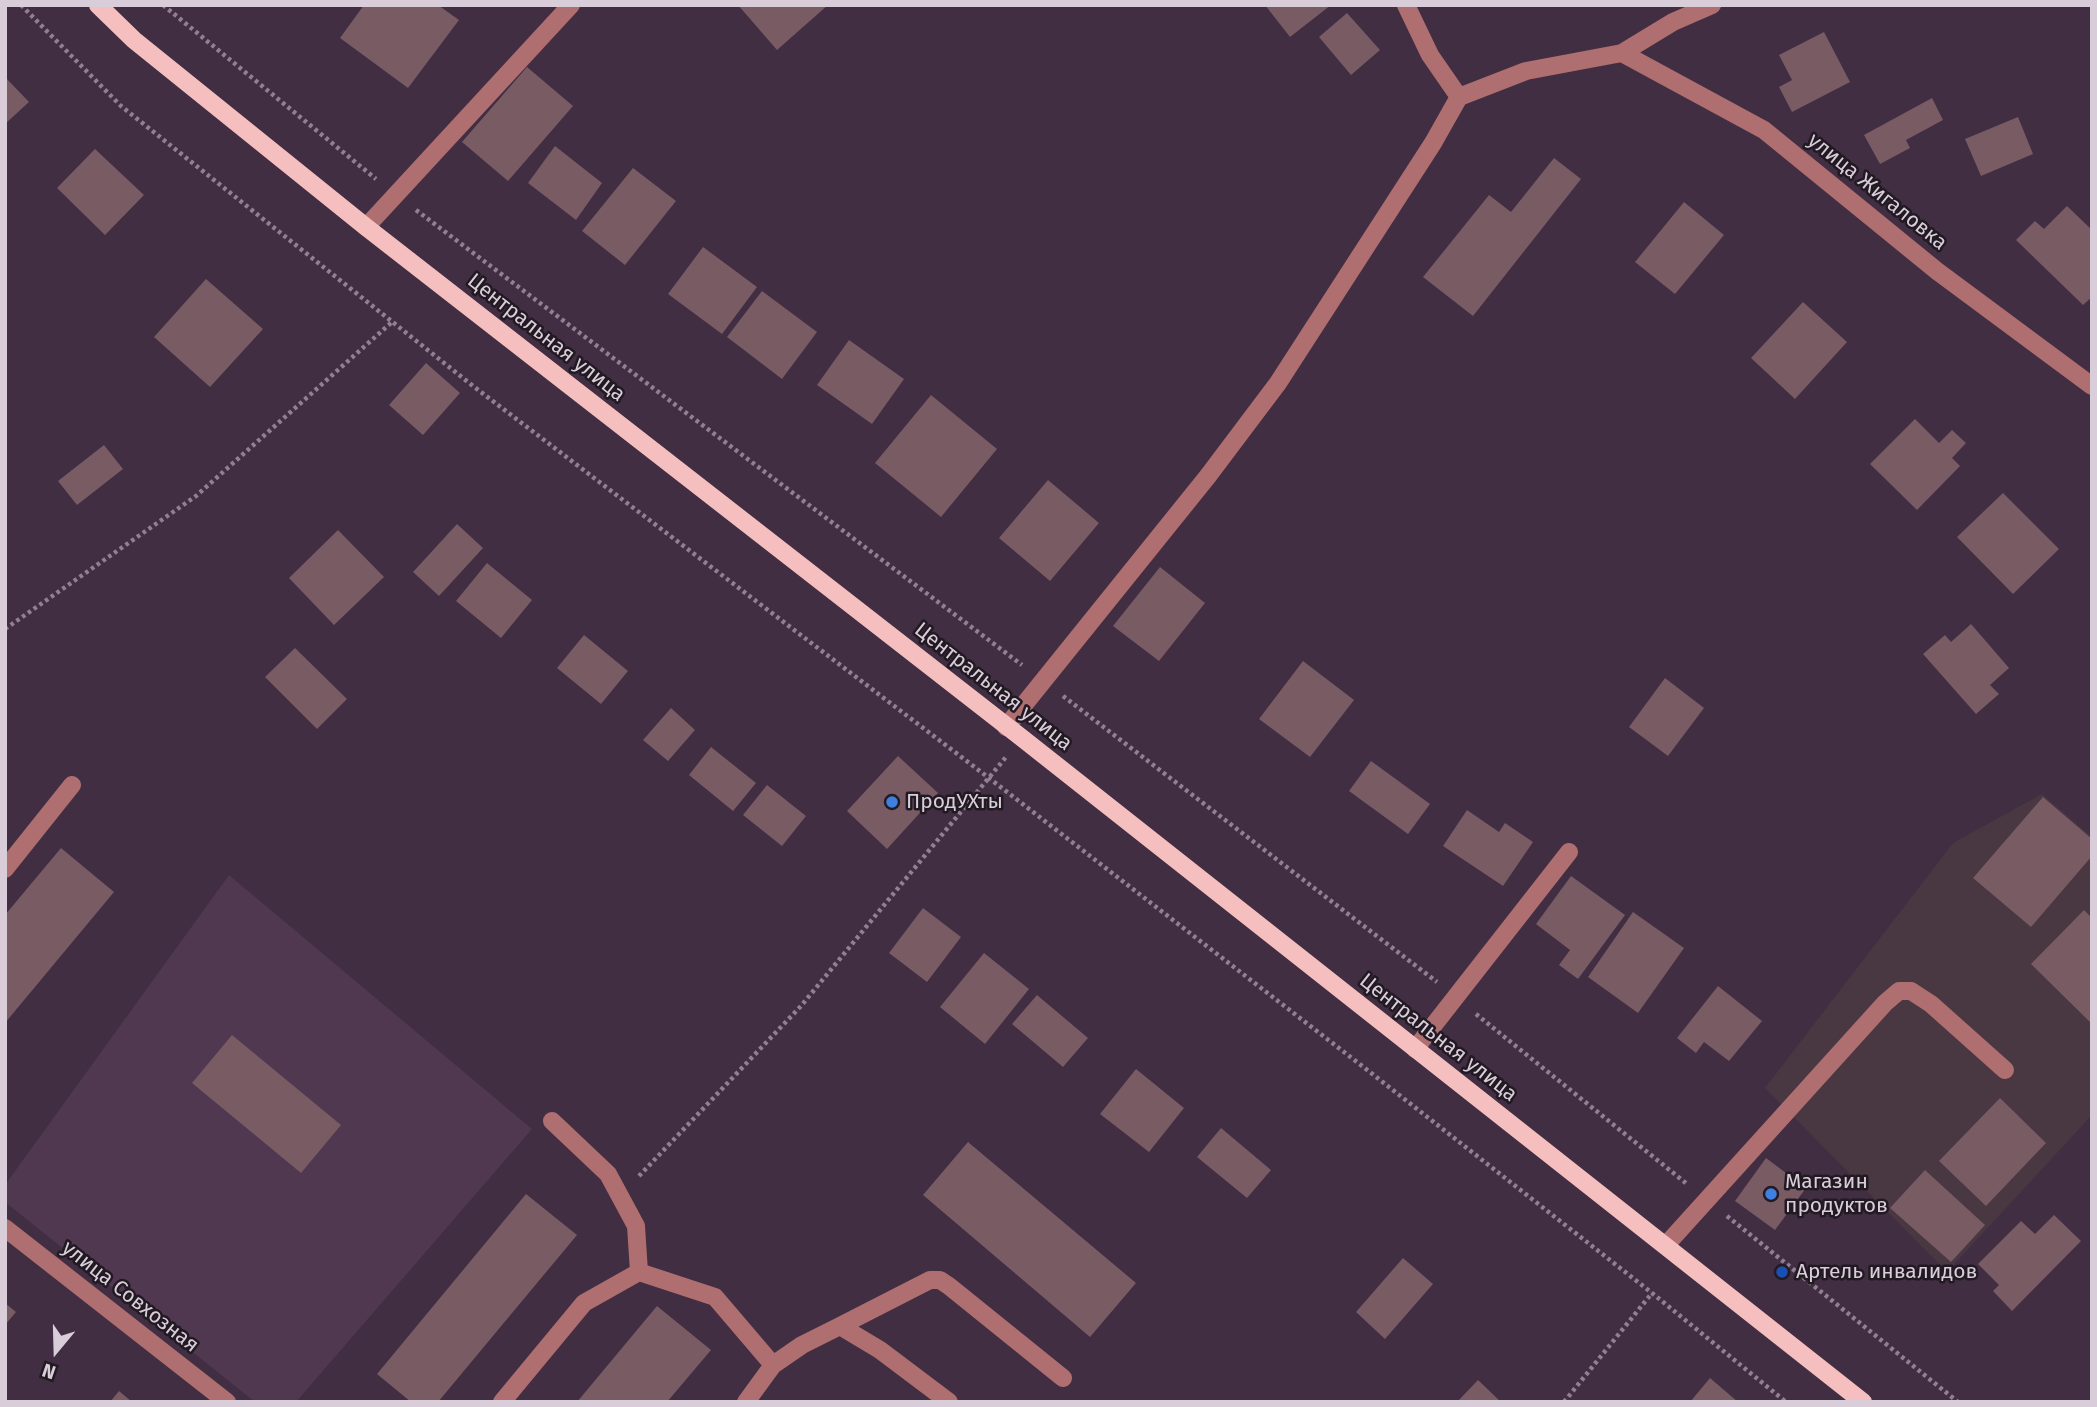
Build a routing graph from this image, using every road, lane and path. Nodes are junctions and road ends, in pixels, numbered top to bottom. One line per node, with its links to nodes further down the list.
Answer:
1 (21, 5): 9 (path)
2 (98, 5): 8 (main road, Центральная улица)
3 (571, 5): 8 (street)
4 (1406, 5): 7 (street)
5 (1712, 5): 6 (street)
6 (1622, 53): 7 (street); 10 (street, улица Жигаловка)
7 (1459, 97): 12 (street)
8 (366, 227): 12 (main road, Центральная улица)
9 (392, 322): 11 (path); 14 (path)
10 (2092, 386)
11 (5, 629)
12 (1006, 727): 13 (main road, Центральная улица)
13 (1022, 738): 14 (path); 18 (main road, Центральная улица)
14 (989, 778): 21 (path); 25 (path)
15 (72, 785): 17 (street)
16 (1569, 852): 18 (street)
17 (5, 869)
18 (1415, 1049): 23 (main road, Центральная улица)
19 (2005, 1070): 23 (street)
20 (552, 1121): 21 (street)
21 (604, 1171): 24 (street)
22 (5, 1228): 29 (street, улица Совхозная)
23 (1666, 1245): 35 (main road, Центральная улица)
24 (639, 1272): 27 (street); 30 (street)
25 (1651, 1293): 33 (path); 34 (path)
26 (840, 1326): 27 (street); 28 (street); 32 (street)
27 (773, 1365): 31 (street)
28 (1063, 1378)
29 (227, 1402)
30 (502, 1402)
31 (746, 1402)
32 (949, 1402)
33 (1564, 1402)
34 (1786, 1402)
35 (1863, 1402)

